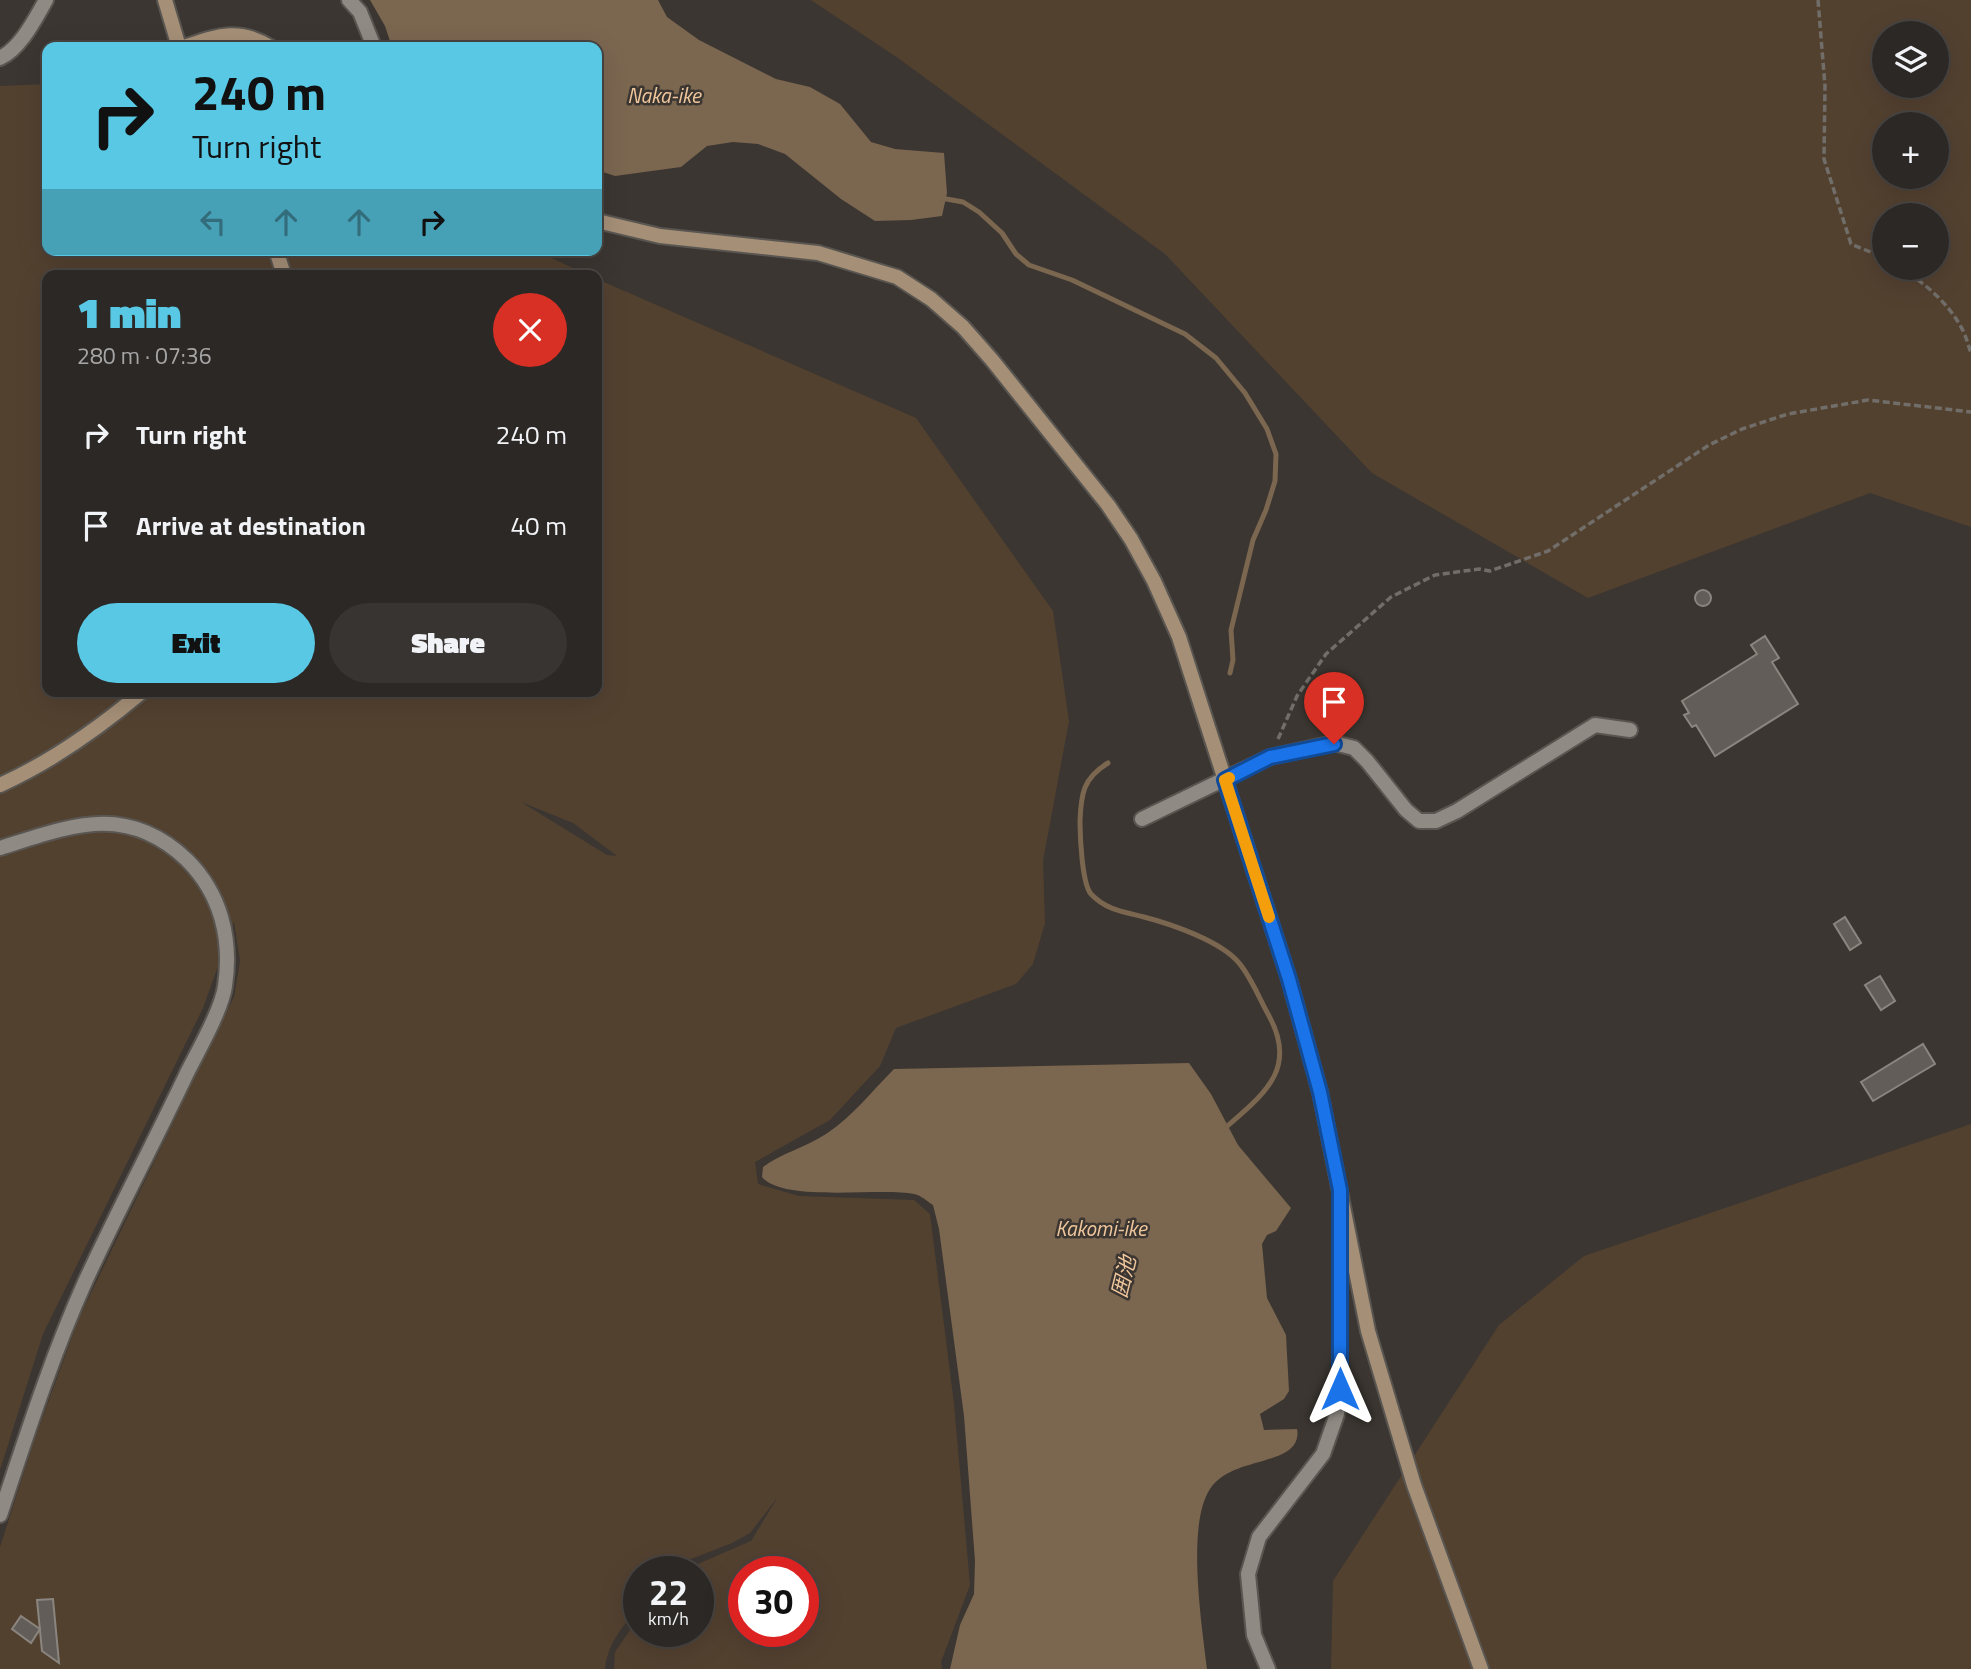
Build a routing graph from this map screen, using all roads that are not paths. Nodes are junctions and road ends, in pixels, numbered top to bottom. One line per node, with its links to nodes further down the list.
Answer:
1 (46, 0): 8 (street)
2 (165, 0): 4 (street)
3 (349, 0): 7 (street)
4 (179, 42)
5 (198, 42): 6 (street)
6 (260, 42)
7 (372, 42)
8 (0, 58)
9 (602, 222): 12 (street)
10 (136, 697): 13 (street)
11 (1630, 730): 12 (street)
12 (1225, 780): 14 (street); 16 (street)
13 (0, 785)
14 (1142, 819)
15 (0, 848): 17 (street)
16 (1340, 1190): 18 (street); 19 (street)
17 (0, 1515)
18 (1268, 1669)
19 (1481, 1669)

